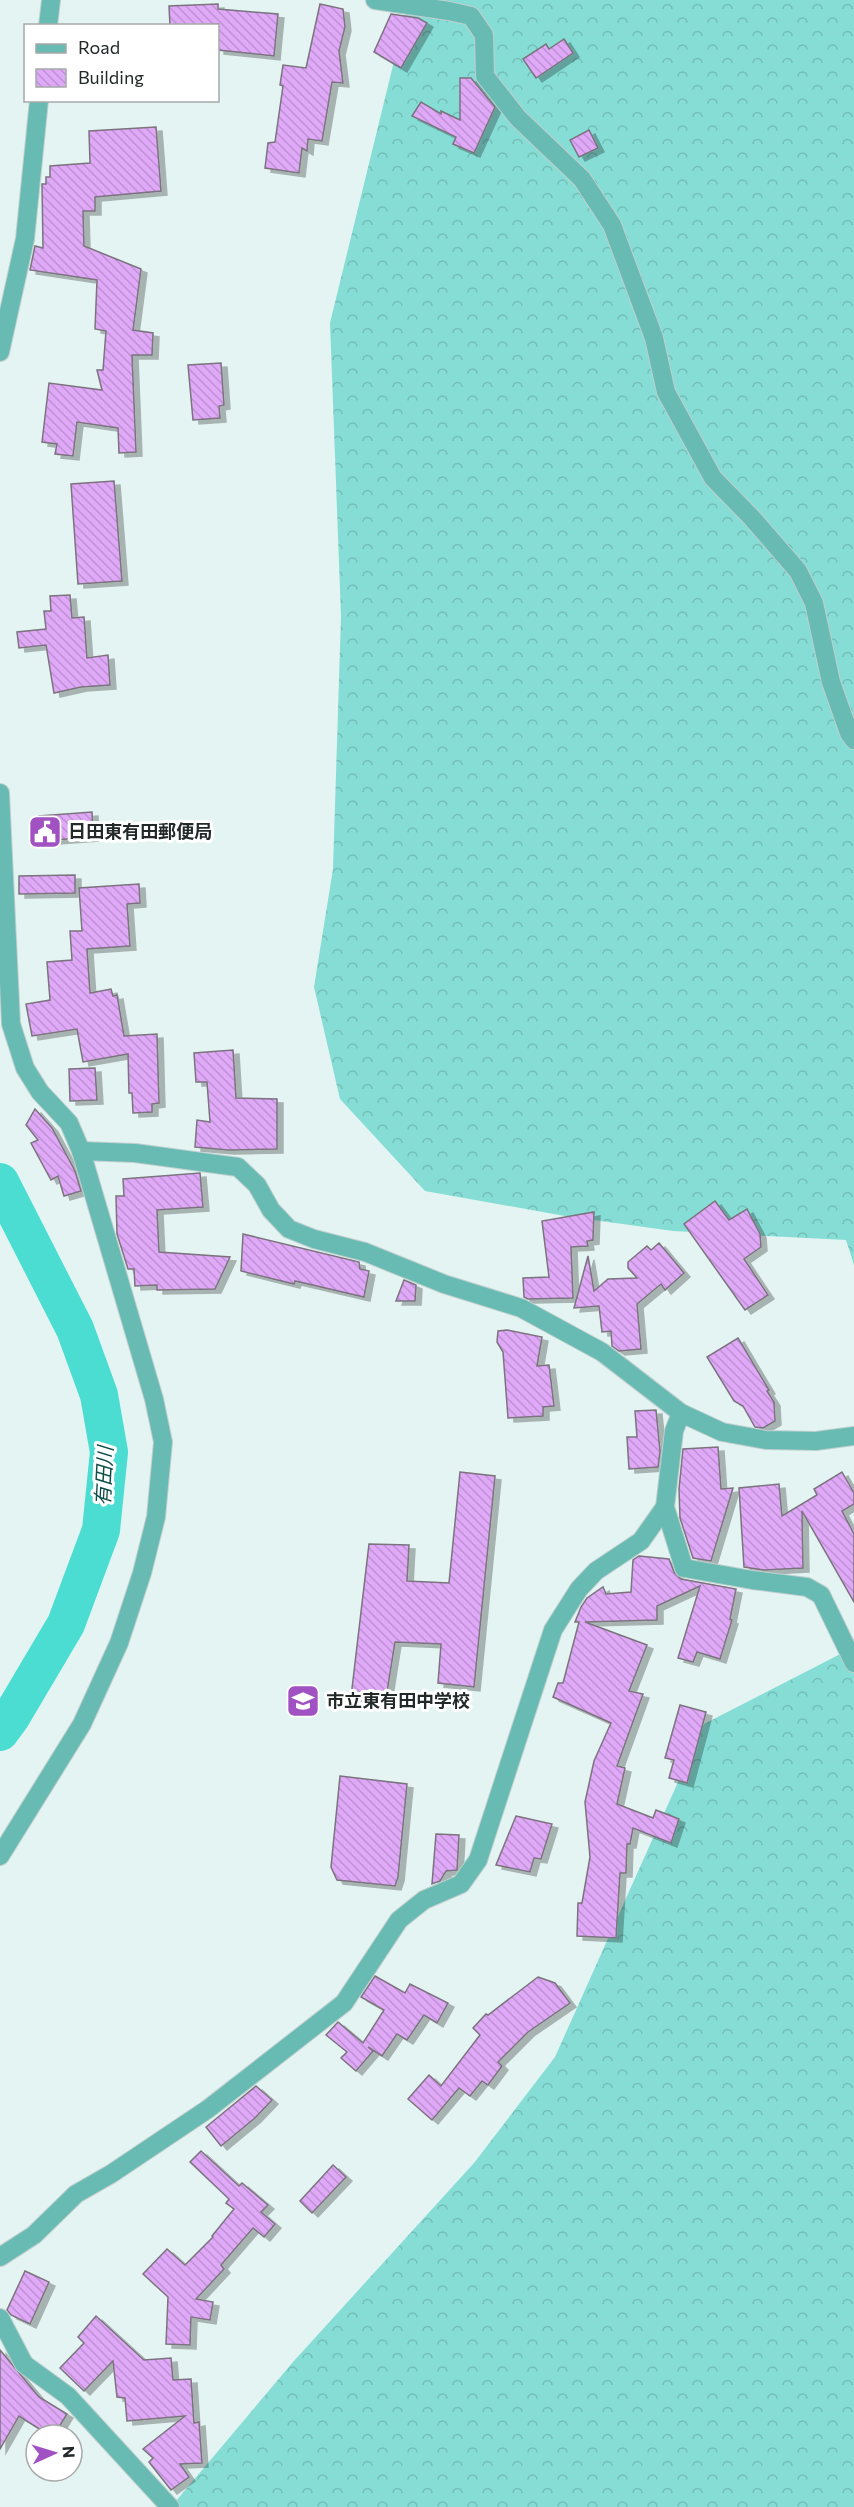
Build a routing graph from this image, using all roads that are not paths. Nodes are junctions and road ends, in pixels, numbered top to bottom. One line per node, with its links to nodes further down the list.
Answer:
1 (51, 0): 3 (street)
2 (375, 0): 6 (street)
3 (48, 24)
4 (39, 102): 5 (street)
5 (0, 352)
6 (854, 740)
7 (0, 793): 8 (street)
8 (6, 1025): 9 (street)
9 (81, 1151): 10 (street); 14 (street)
10 (681, 1413): 11 (street); 12 (street)
11 (854, 1436)
12 (665, 1507): 13 (street); 15 (street)
13 (854, 1663)
14 (0, 1856)
15 (0, 2257)
16 (0, 2318): 17 (street)
17 (170, 2507)

